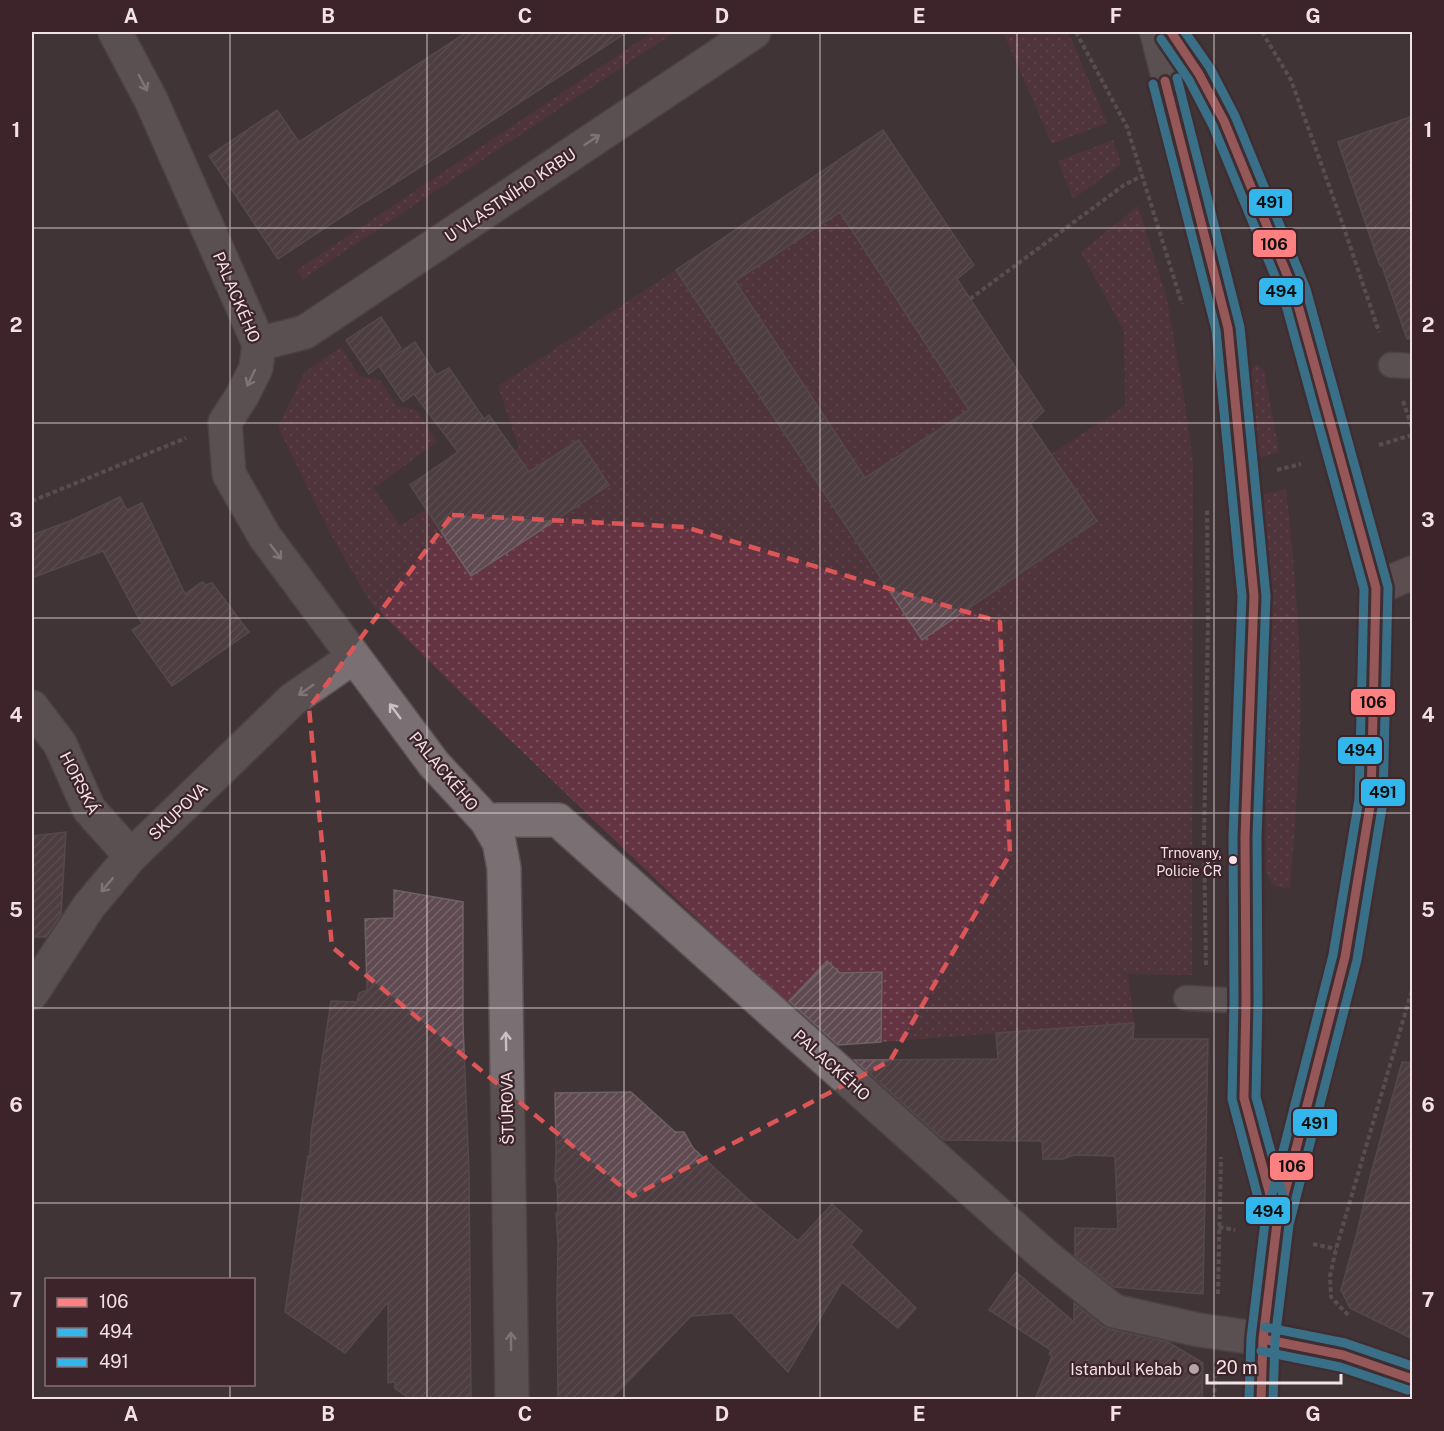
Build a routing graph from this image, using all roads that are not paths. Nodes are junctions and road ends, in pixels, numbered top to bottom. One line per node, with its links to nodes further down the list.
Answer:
1 (115, 32): 5 (street, PALACKÉHO, one-way to 5)
2 (754, 32): 5 (street, U VLASTNÍHO KRBU, one-way to 2)
3 (1152, 32): 14 (lane)
4 (1171, 32): 7 (main road)
5 (259, 344): 8 (street, PALACKÉHO, one-way to 8)
6 (1413, 573): 7 (main road)
7 (1376, 588): 15 (main road)
8 (354, 657): 10 (street, PALACKÉHO, one-way to 8); 11 (street, SKUPOVA, one-way to 11)
9 (32, 706): 11 (street, HORSKÁ)
10 (486, 820): 16 (street, PALACKÉHO); 18 (street, ŠTÚROVA, one-way to 10)
11 (131, 856): 12 (street, SKUPOVA, one-way to 12)
12 (32, 993)
13 (1196, 999): 14 (lane)
14 (1246, 1001): 15 (lane)
15 (1277, 1223): 16 (main road)
16 (1263, 1339): 17 (street, PALACKÉHO); 19 (main road)
17 (1413, 1379)
18 (512, 1400)
19 (1261, 1400)

